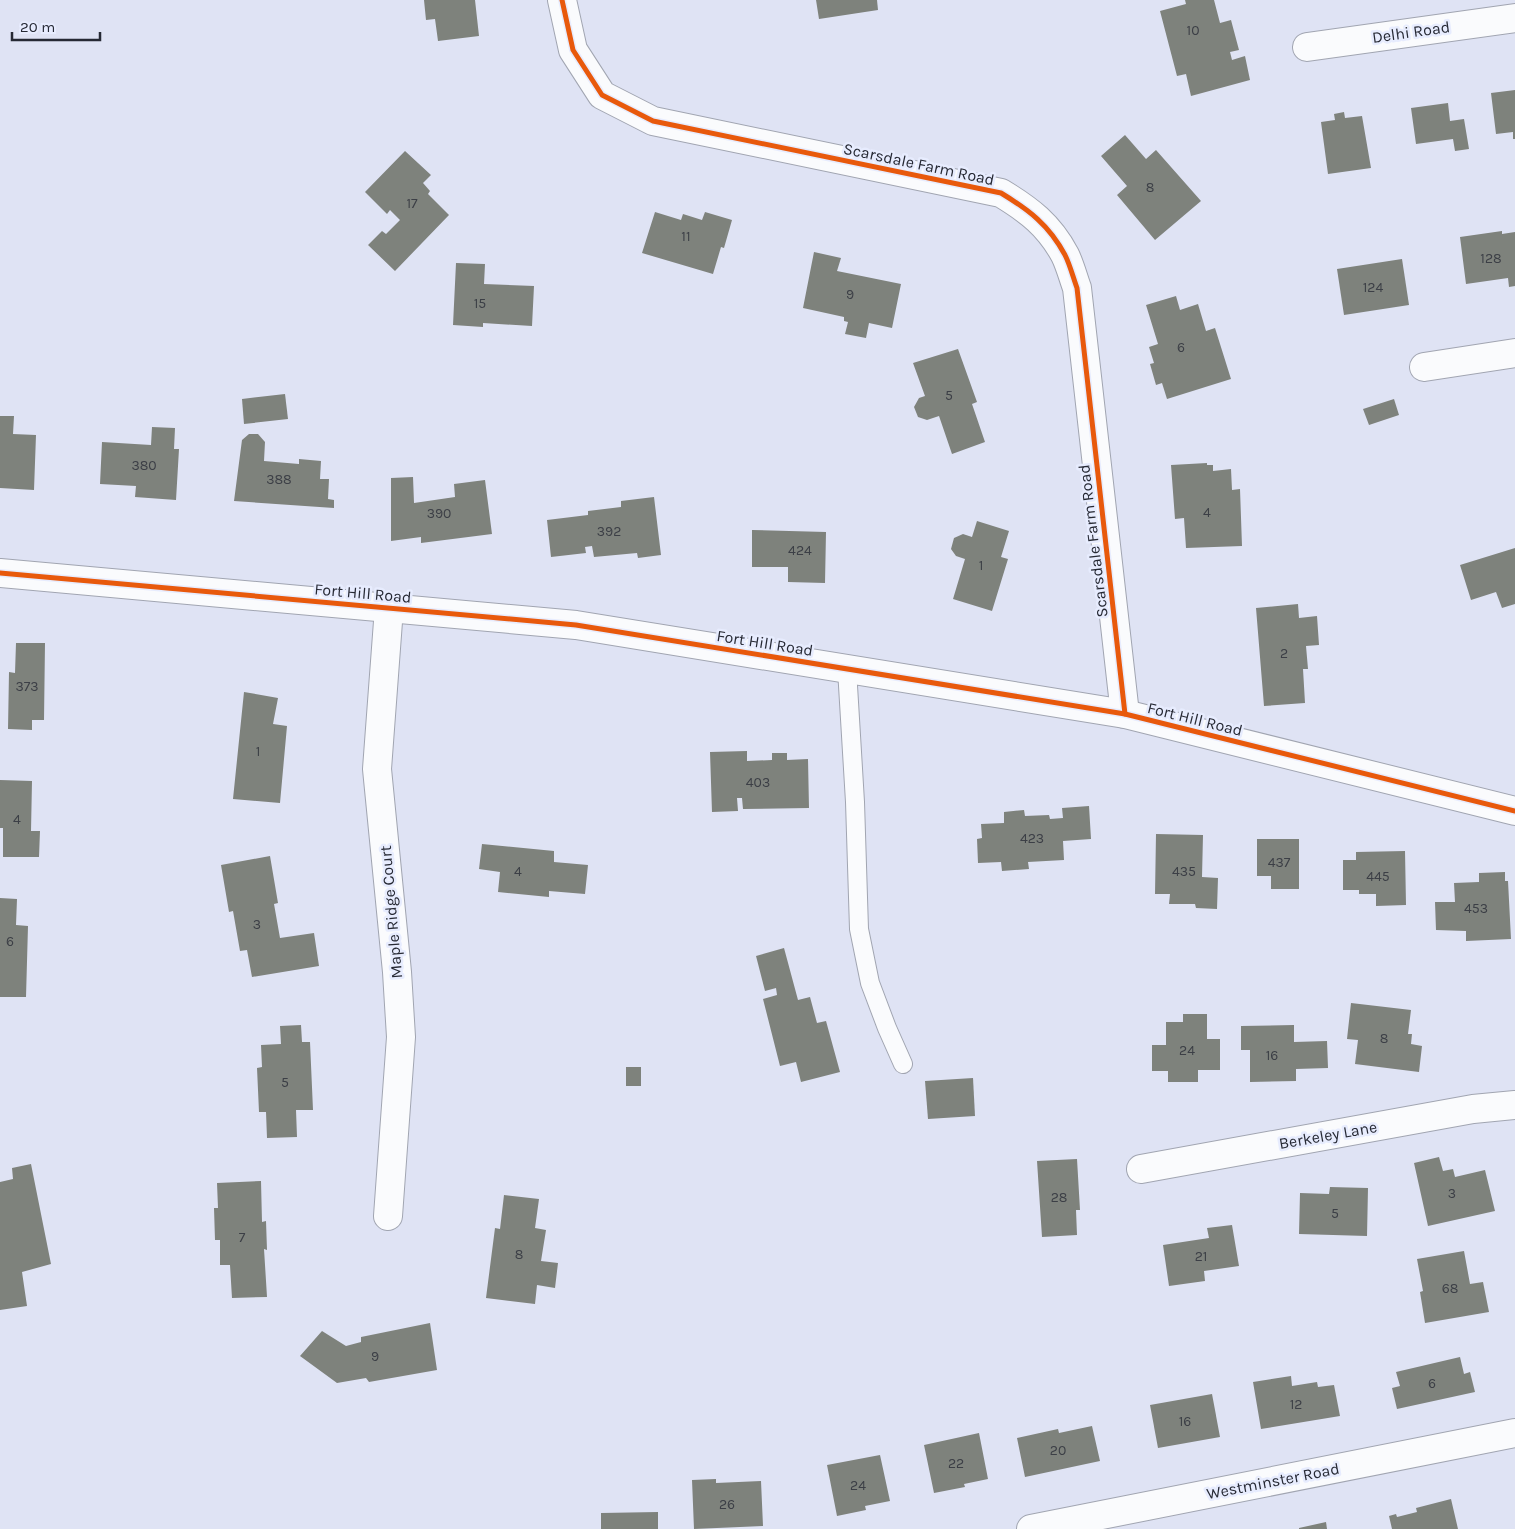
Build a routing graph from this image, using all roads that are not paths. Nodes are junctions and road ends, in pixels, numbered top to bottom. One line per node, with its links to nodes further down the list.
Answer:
1 (562, 0): 9 (street, Scarsdale Farm Road)
2 (1515, 18): 3 (street, Delhi Road)
3 (1307, 47)
4 (1515, 353): 5 (street)
5 (1424, 367)
6 (0, 573): 7 (street, Fort Hill Road)
7 (389, 608): 8 (street, Fort Hill Road); 14 (street, Maple Ridge Court)
8 (846, 669): 9 (street, Fort Hill Road); 11 (lane)
9 (1126, 714): 10 (street, Fort Hill Road)
10 (1515, 811)
11 (903, 1064)
12 (1515, 1105): 13 (street, Berkeley Lane)
13 (1141, 1169)
14 (388, 1216)
15 (1515, 1433): 16 (street, Westminster Road)
16 (1031, 1529)

